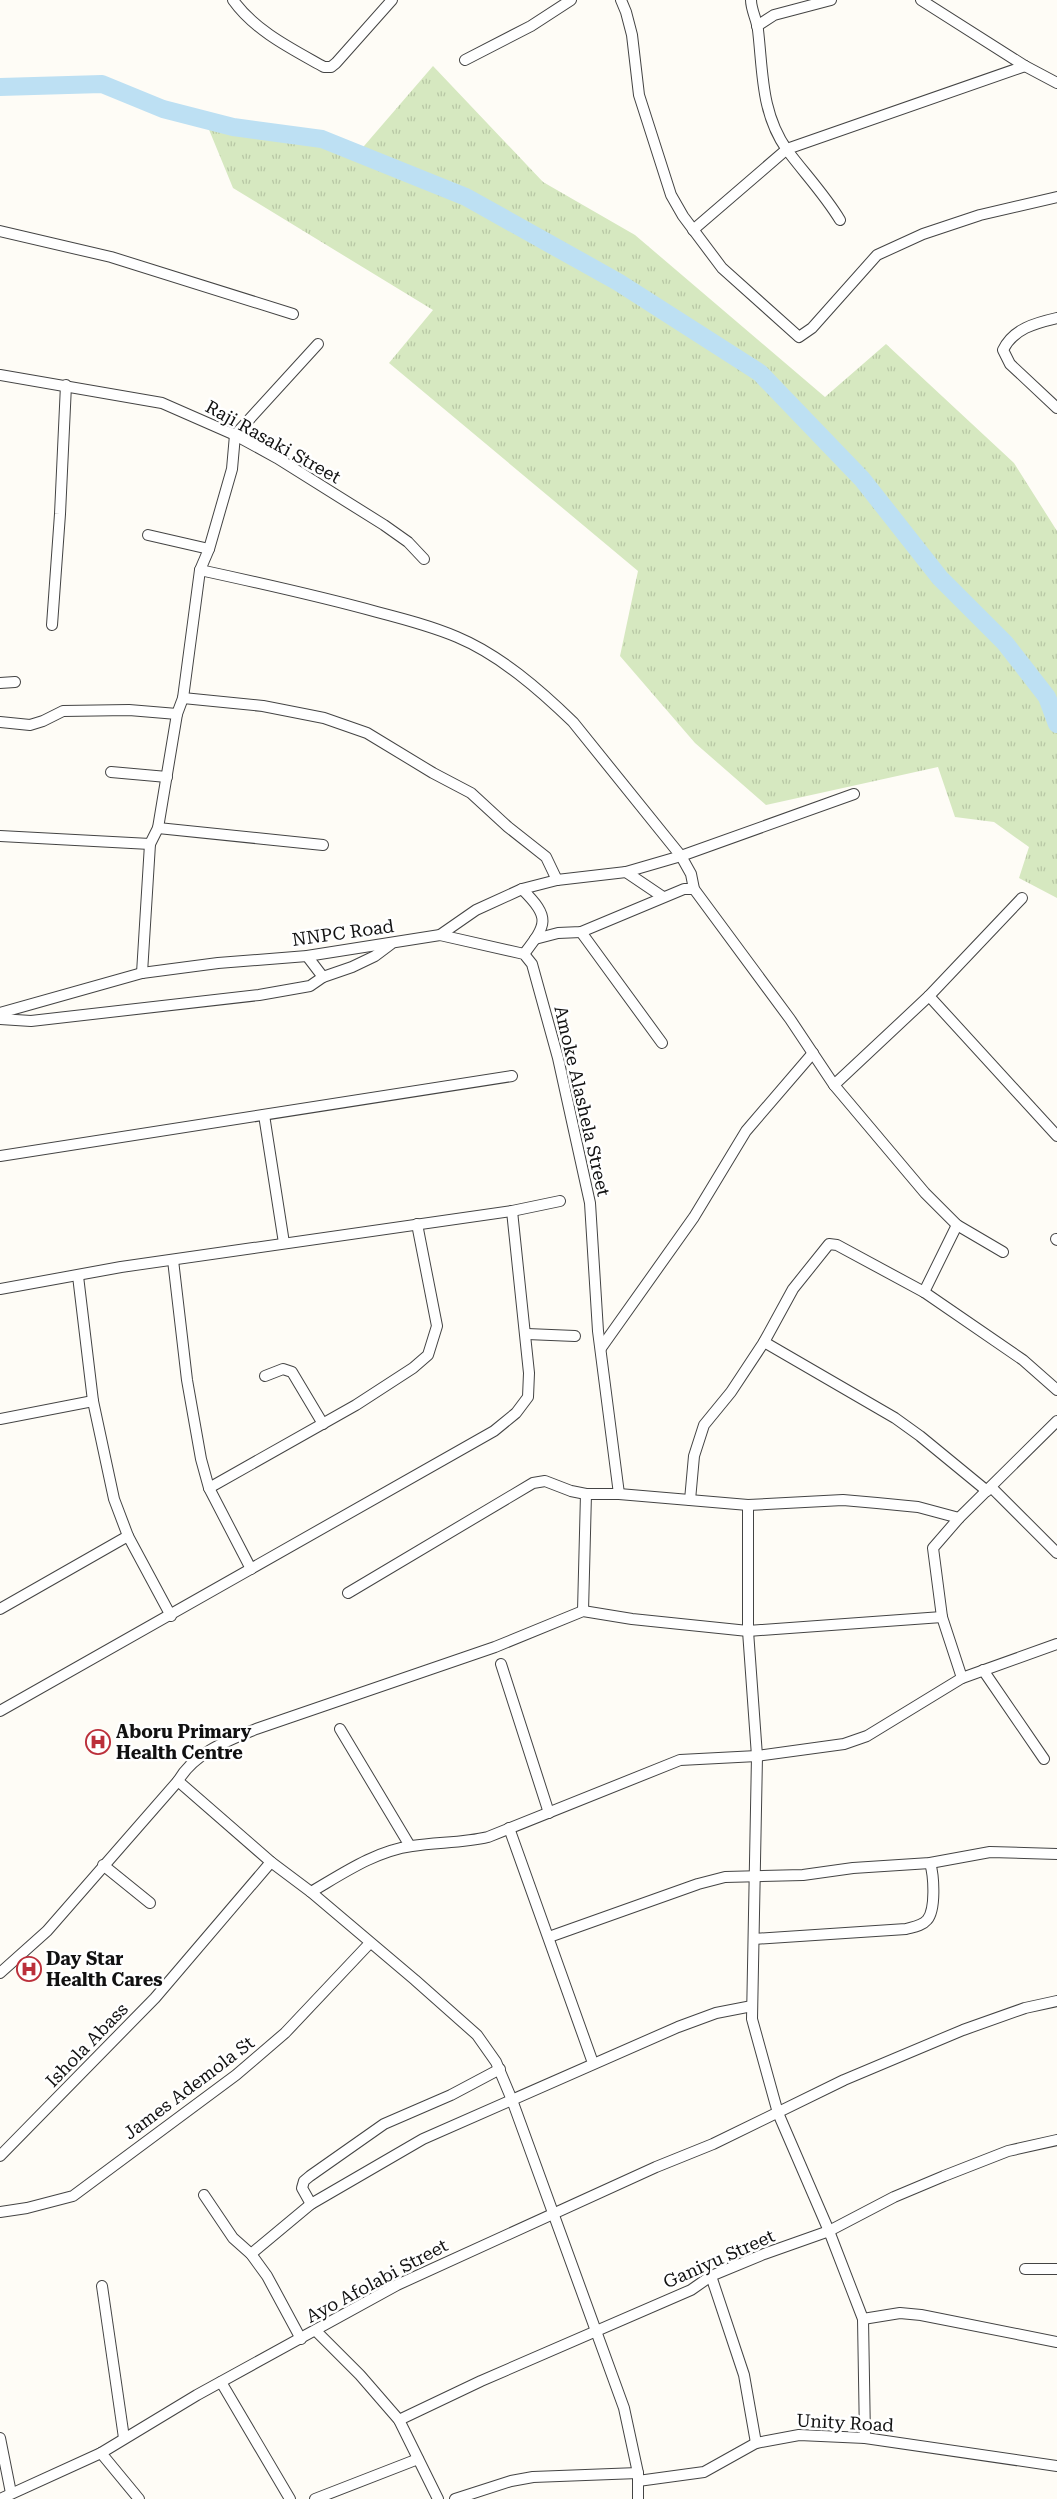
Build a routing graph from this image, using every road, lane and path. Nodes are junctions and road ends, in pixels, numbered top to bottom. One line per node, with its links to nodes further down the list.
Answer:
1 (234, 0): 2 (street)
2 (392, 0)
3 (571, 0): 9 (street)
4 (621, 0): 15 (street)
5 (751, 0): 8 (street)
6 (831, 0): 8 (street)
7 (921, 0): 10 (street)
8 (757, 26): 12 (street)
9 (465, 60)
10 (1025, 66): 11 (street); 12 (street)
11 (1057, 84)
12 (787, 149): 14 (street); 15 (street)
13 (1057, 197): 15 (street)
14 (840, 220)
15 (693, 230)
16 (0, 231): 17 (street)
17 (293, 314)
18 (1057, 318): 22 (street)
19 (318, 344): 23 (street)
20 (0, 375): 21 (street, Raji Rasaki Street)
21 (66, 385): 23 (street, Raji Rasaki Street); 28 (street)
22 (1057, 408)
23 (236, 436): 25 (street); 26 (street, Raji Rasaki Street)
24 (148, 535): 25 (street)
25 (209, 549): 27 (street)
26 (424, 559)
27 (200, 570): 31 (street); 41 (street)
28 (52, 625)
29 (15, 682): 30 (street)
30 (0, 683)
31 (183, 698): 32 (street); 43 (street)
32 (178, 714): 33 (street); 35 (street)
33 (0, 722)
34 (111, 772): 35 (street)
35 (167, 777): 37 (street)
36 (854, 794): 41 (street, NNPC Road)
37 (158, 828): 39 (street); 40 (street)
38 (0, 836): 39 (street)
39 (150, 844): 54 (street)
40 (323, 845)
41 (681, 856): 42 (street, NNPC Road); 45 (street)
42 (626, 872): 43 (street, NNPC Road); 46 (street)
43 (557, 880): 44 (street, NNPC Road)
44 (522, 890): 49 (street, NNPC Road); 50 (street)
45 (694, 890): 46 (street); 60 (street)
46 (663, 897): 48 (street)
47 (1022, 898): 56 (street)
48 (581, 932): 50 (street); 59 (street)
49 (440, 935): 51 (street, NNPC Road); 52 (street)
50 (535, 939): 52 (street)
51 (394, 942): 53 (street, NNPC Road); 55 (street)
52 (524, 954): 79 (street, Amoke Alashela Street)
53 (307, 956): 54 (street, NNPC Road); 55 (street)
54 (142, 973): 57 (street, NNPC Road)
55 (323, 977): 58 (street)
56 (929, 996): 62 (street); 64 (street)
57 (0, 1013)
58 (0, 1019)
59 (662, 1043)
60 (814, 1052): 62 (street); 79 (street)
61 (512, 1076): 63 (street)
62 (834, 1085): 69 (street)
63 (264, 1115): 65 (street); 70 (street)
64 (1057, 1136)
65 (0, 1156)
66 (560, 1201): 67 (street)
67 (512, 1211): 68 (street); 76 (street)
68 (417, 1224): 70 (street); 85 (street)
69 (957, 1225): 71 (street); 75 (street)
70 (284, 1243): 72 (street)
71 (1002, 1252)
72 (173, 1260): 73 (street); 86 (street)
73 (78, 1276): 74 (street); 82 (street)
74 (0, 1289)
75 (924, 1292): 78 (street); 81 (street)
76 (527, 1334): 77 (street); 95 (street)
77 (575, 1336)
78 (764, 1342): 87 (street); 90 (street)
79 (600, 1348): 89 (street, Amoke Alashela Street)
80 (265, 1376): 85 (street)
81 (1057, 1390)
82 (93, 1401): 83 (street); 93 (street)
83 (0, 1420)
84 (1057, 1422): 87 (street)
85 (323, 1424): 86 (street)
86 (209, 1488): 95 (street)
87 (989, 1489): 92 (street); 94 (street)
88 (586, 1494): 89 (street); 96 (street); 98 (street)
89 (620, 1494): 90 (street)
90 (690, 1500): 91 (street)
91 (748, 1505): 92 (street); 101 (street)
92 (959, 1518): 100 (street)
93 (128, 1536): 97 (street); 99 (street)
94 (1057, 1553)
95 (251, 1569): 99 (street)
96 (348, 1593)
97 (0, 1608)
98 (583, 1611): 101 (street); 110 (street)
99 (171, 1616): 106 (street)
100 (942, 1617): 101 (street); 105 (street)
101 (748, 1631): 108 (street)
102 (1057, 1644): 104 (street)
103 (500, 1664): 111 (street)
104 (983, 1670): 105 (street); 109 (street)
105 (962, 1678): 108 (street)
106 (0, 1711)
107 (340, 1729): 113 (street)
108 (757, 1756): 111 (street); 118 (street)
109 (1044, 1759)
110 (178, 1781): 115 (street); 117 (street)
111 (549, 1813): 112 (street)
112 (509, 1828): 113 (street); 121 (street)
113 (410, 1846): 119 (street)
114 (1057, 1854): 116 (street)
115 (270, 1862): 119 (street); 132 (street, Ishola Abass)
116 (930, 1863): 118 (street); 122 (street)
117 (103, 1865): 120 (street); 124 (street)
118 (755, 1878): 121 (street); 122 (street)
119 (311, 1892): 123 (street)
120 (150, 1903)
121 (549, 1938): 127 (street)
122 (754, 1940): 126 (street)
123 (369, 1944): 128 (street); 135 (street, James Ademola St)
124 (0, 1973)
125 (1057, 2002): 130 (street, Ayo Afolabi Street)
126 (752, 2006): 127 (street); 130 (street)
127 (593, 2063): 129 (street)
128 (500, 2069): 129 (street); 134 (street)
129 (512, 2100): 134 (street); 136 (street)
130 (778, 2113): 136 (street, Ayo Afolabi Street); 137 (street)
131 (1057, 2140): 137 (street, Ganiyu Street)
132 (0, 2156)
133 (204, 2195): 138 (street)
134 (311, 2204): 138 (street)
135 (0, 2212)
136 (555, 2214): 144 (street, Ayo Afolabi Street); 145 (street)
137 (829, 2231): 141 (street, Ganiyu Street); 143 (street)
138 (251, 2254): 146 (street)
139 (1025, 2269): 140 (street)
140 (1057, 2269)
141 (711, 2276): 145 (street, Ganiyu Street); 153 (street)
142 (102, 2286): 151 (street)
143 (863, 2319): 147 (street); 152 (street)
144 (316, 2331): 146 (street, Ayo Afolabi Street); 149 (street)
145 (596, 2331): 149 (street, Ganiyu Street); 157 (street)
146 (301, 2339): 148 (street, Ayo Afolabi Street)
147 (1057, 2342)
148 (221, 2382): 151 (street, Ayo Afolabi Street); 161 (street)
149 (399, 2420): 155 (street)
150 (0, 2438): 158 (street)
151 (124, 2438): 154 (street, Ayo Afolabi Street)
152 (864, 2438): 153 (street, Unity Road); 156 (street, Unity Road)
153 (756, 2443): 157 (street, Unity Road)
154 (101, 2454): 158 (street, Ayo Afolabi Street); 160 (street)
155 (418, 2459): 162 (street); 163 (street)
156 (1057, 2466)
157 (638, 2477): 164 (street, Unity Road); 165 (street)
158 (11, 2494): 159 (street, Ayo Afolabi Street)
159 (0, 2499)
160 (139, 2499)
161 (290, 2499)
162 (315, 2499)
163 (438, 2499)
164 (455, 2499)
165 (638, 2499)

